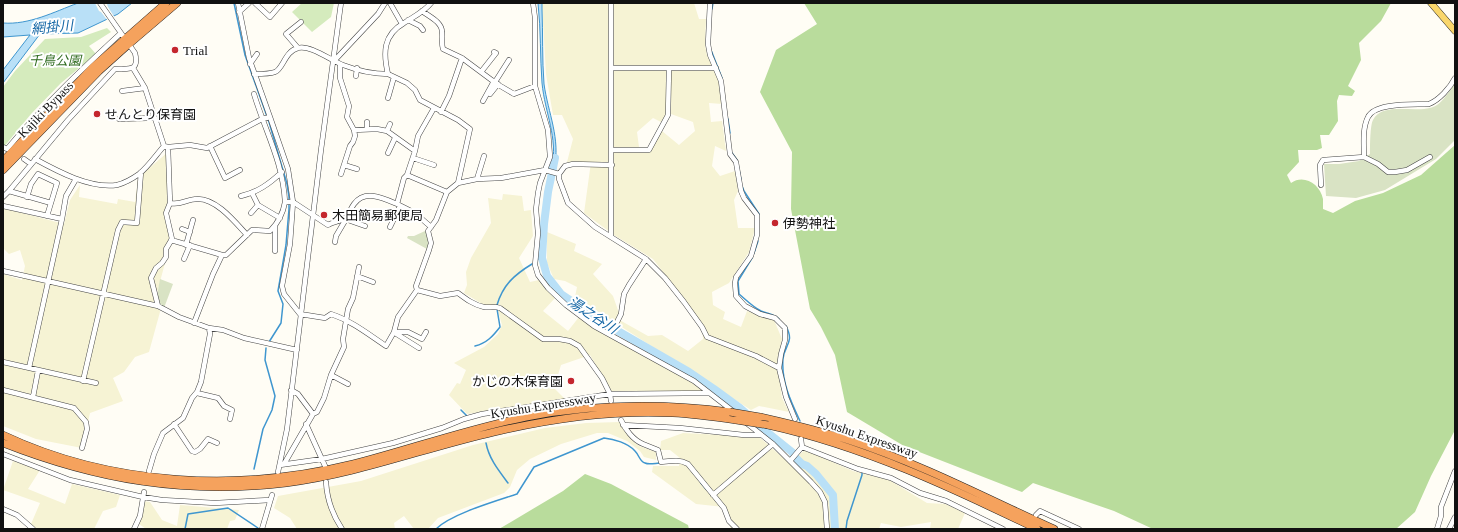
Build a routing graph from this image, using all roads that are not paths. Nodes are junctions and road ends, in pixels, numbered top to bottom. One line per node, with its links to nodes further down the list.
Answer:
1 (100, 3): 23 (street)
2 (166, 3): 23 (highway, Kajiki Bypass)
3 (176, 3): 23 (highway, Kajiki Bypass)
4 (238, 3): 17 (street)
5 (248, 3): 17 (street)
6 (255, 3): 7 (street)
7 (282, 3)
8 (341, 3): 29 (street)
9 (385, 3): 29 (street)
10 (390, 3): 20 (street)
11 (431, 3): 16 (street)
12 (533, 3): 44 (street)
13 (611, 3): 34 (street)
14 (710, 3): 35 (street)
15 (1431, 3): 22 (main road)
16 (422, 11): 18 (street); 27 (street)
17 (239, 12): 30 (street)
18 (408, 20): 20 (street); 21 (street)
19 (301, 22): 24 (street)
20 (402, 24): 39 (street)
21 (423, 30)
22 (1455, 31)
23 (125, 38): 32 (street); 63 (street); 74 (highway, Kajiki Bypass); 80 (highway, Kajiki Bypass)
24 (298, 48): 29 (street); 38 (street)
25 (494, 52): 37 (street)
26 (257, 54): 30 (street)
27 (462, 58): 37 (street); 52 (street)
28 (509, 60): 43 (street)
29 (334, 61): 31 (street); 106 (street)
30 (250, 64): 38 (street)
31 (340, 64): 33 (street); 59 (street)
32 (133, 68): 45 (street); 73 (street)
33 (357, 68): 39 (street); 40 (street)
34 (611, 68): 36 (street); 65 (street)
35 (716, 68): 36 (street); 145 (street)
36 (669, 69): 65 (street)
37 (481, 72): 43 (street)
38 (254, 74): 54 (street)
39 (388, 74): 41 (street)
40 (356, 76)
41 (394, 77): 49 (street); 51 (street)
42 (1455, 78): 69 (street)
43 (495, 83): 44 (street); 48 (street); 50 (street)
44 (535, 86): 82 (street)
45 (145, 88): 46 (street); 53 (street)
46 (122, 91)
47 (254, 94): 54 (street)
48 (490, 94)
49 (388, 98)
50 (483, 100)
51 (434, 108): 52 (street); 66 (street)
52 (441, 112): 90 (street)
53 (155, 118): 55 (street); 64 (street)
54 (266, 118): 62 (street); 84 (street); 98 (street)
55 (119, 119)
56 (368, 122): 58 (street)
57 (390, 124): 60 (street)
58 (367, 129): 59 (street); 60 (street)
59 (354, 130): 76 (street)
60 (387, 131): 61 (street)
61 (396, 138): 66 (street); 67 (street)
62 (210, 146): 64 (street); 81 (street)
63 (3, 147)
64 (166, 147): 83 (street); 100 (street)
65 (611, 150): 78 (street)
66 (415, 151): 70 (street)
67 (388, 153)
68 (484, 156): 89 (street)
69 (1364, 157): 71 (street); 91 (street)
70 (412, 158): 77 (street); 87 (street)
71 (1430, 158)
72 (24, 159): 75 (street)
73 (35, 159): 75 (street); 88 (street)
74 (3, 161)
75 (31, 164): 92 (street)
76 (344, 165): 79 (street); 85 (street)
77 (434, 165)
78 (612, 165): 86 (street); 118 (street)
79 (357, 169)
80 (3, 170)
81 (240, 170)
82 (546, 171): 86 (street); 89 (street); 140 (street)
83 (140, 172): 88 (street); 132 (street)
84 (282, 172): 94 (street); 98 (street)
85 (341, 174)
86 (557, 174): 118 (street)
87 (407, 175): 93 (street); 102 (street)
88 (76, 179): 108 (street)
89 (478, 179): 90 (street)
90 (458, 183): 93 (street)
91 (1322, 185)
92 (9, 191): 96 (street); 97 (street)
93 (447, 192): 114 (street)
94 (252, 193): 95 (street); 101 (street)
95 (241, 196)
96 (3, 197)
97 (27, 197): 99 (street); 99 (street)
98 (289, 202): 106 (street); 107 (street); 134 (street)
99 (51, 203): 105 (street)
100 (170, 203): 117 (street); 119 (street)
101 (258, 205): 104 (street); 107 (street)
102 (399, 205): 109 (street); 113 (street); 114 (street)
103 (3, 206): 105 (street)
104 (251, 213)
105 (47, 216): 108 (street)
106 (314, 216): 109 (street); 134 (street)
107 (280, 218): 111 (street)
108 (62, 219): 129 (street)
109 (345, 219): 112 (street); 120 (street)
110 (193, 220): 116 (street)
111 (275, 226): 117 (street); 122 (street)
112 (365, 226)
113 (390, 227)
114 (431, 227): 131 (street)
115 (182, 229): 116 (street)
116 (190, 232): 121 (street)
117 (247, 235): 123 (street)
118 (611, 237): 125 (street)
119 (171, 240): 121 (street); 133 (street)
120 (335, 242)
121 (188, 245): 123 (street); 124 (street)
122 (275, 251)
123 (222, 255): 136 (street)
124 (184, 259)
125 (646, 259): 140 (street); 145 (street)
126 (359, 267): 128 (street)
127 (3, 271): 129 (street)
128 (357, 276): 130 (street); 135 (street)
129 (48, 282): 132 (street); 144 (street)
130 (373, 282)
131 (417, 290): 138 (street); 155 (street)
132 (104, 294): 133 (street); 148 (street)
133 (158, 306): 136 (street)
134 (300, 314): 135 (street); 142 (street)
135 (346, 320): 138 (street); 147 (street)
136 (194, 323): 137 (street)
137 (209, 328): 142 (street); 153 (street)
138 (394, 332): 139 (street); 141 (street)
139 (426, 332)
140 (611, 333): 154 (street)
141 (419, 348)
142 (297, 350): 152 (street)
143 (3, 362): 144 (street)
144 (29, 368): 146 (street)
145 (779, 368): 160 (street)
146 (38, 370): 148 (street); 156 (street)
147 (331, 376): 150 (street); 158 (street)
148 (83, 381): 149 (street)
149 (96, 383)
150 (348, 384)
151 (3, 390): 156 (street)
152 (292, 390): 158 (street); 176 (street)
153 (197, 392): 159 (street); 162 (street)
154 (709, 393): 155 (street); 166 (street)
155 (610, 394): 157 (street); 174 (street)
156 (33, 397): 171 (street)
157 (611, 401)
158 (313, 414): 163 (street)
159 (230, 419)
160 (795, 419)
161 (621, 420): 164 (street)
162 (174, 424): 169 (street); 178 (street)
163 (306, 424): 174 (street); 176 (street)
164 (623, 425): 166 (street); 183 (street)
165 (3, 435): 196 (highway, Kyushu Expressway, bridge)
166 (760, 435): 170 (street)
167 (801, 439): 172 (street)
168 (3, 443): 195 (highway, Kyushu Expressway, bridge)
169 (216, 443)
170 (773, 444): 175 (street); 183 (street)
171 (82, 448)
172 (802, 448): 175 (street); 194 (street)
173 (3, 454): 184 (street)
174 (322, 458): 176 (street); 177 (street)
175 (790, 460): 193 (street)
176 (282, 465): 180 (street)
177 (325, 466)
178 (149, 470)
179 (1455, 471): 198 (street)
180 (278, 472)
181 (326, 482): 191 (street)
182 (144, 492): 184 (street)
183 (713, 495): 192 (street)
184 (143, 497): 189 (street); 190 (street)
185 (3, 509): 188 (street)
186 (1036, 515): 197 (street)
187 (1455, 517): 199 (street)
188 (33, 529)
189 (134, 529)
190 (262, 529)
191 (342, 529)
192 (737, 529)
193 (827, 529)
194 (1003, 529)
195 (1037, 529)
196 (1054, 529)
197 (1079, 529)
198 (1437, 529)
199 (1449, 529)

